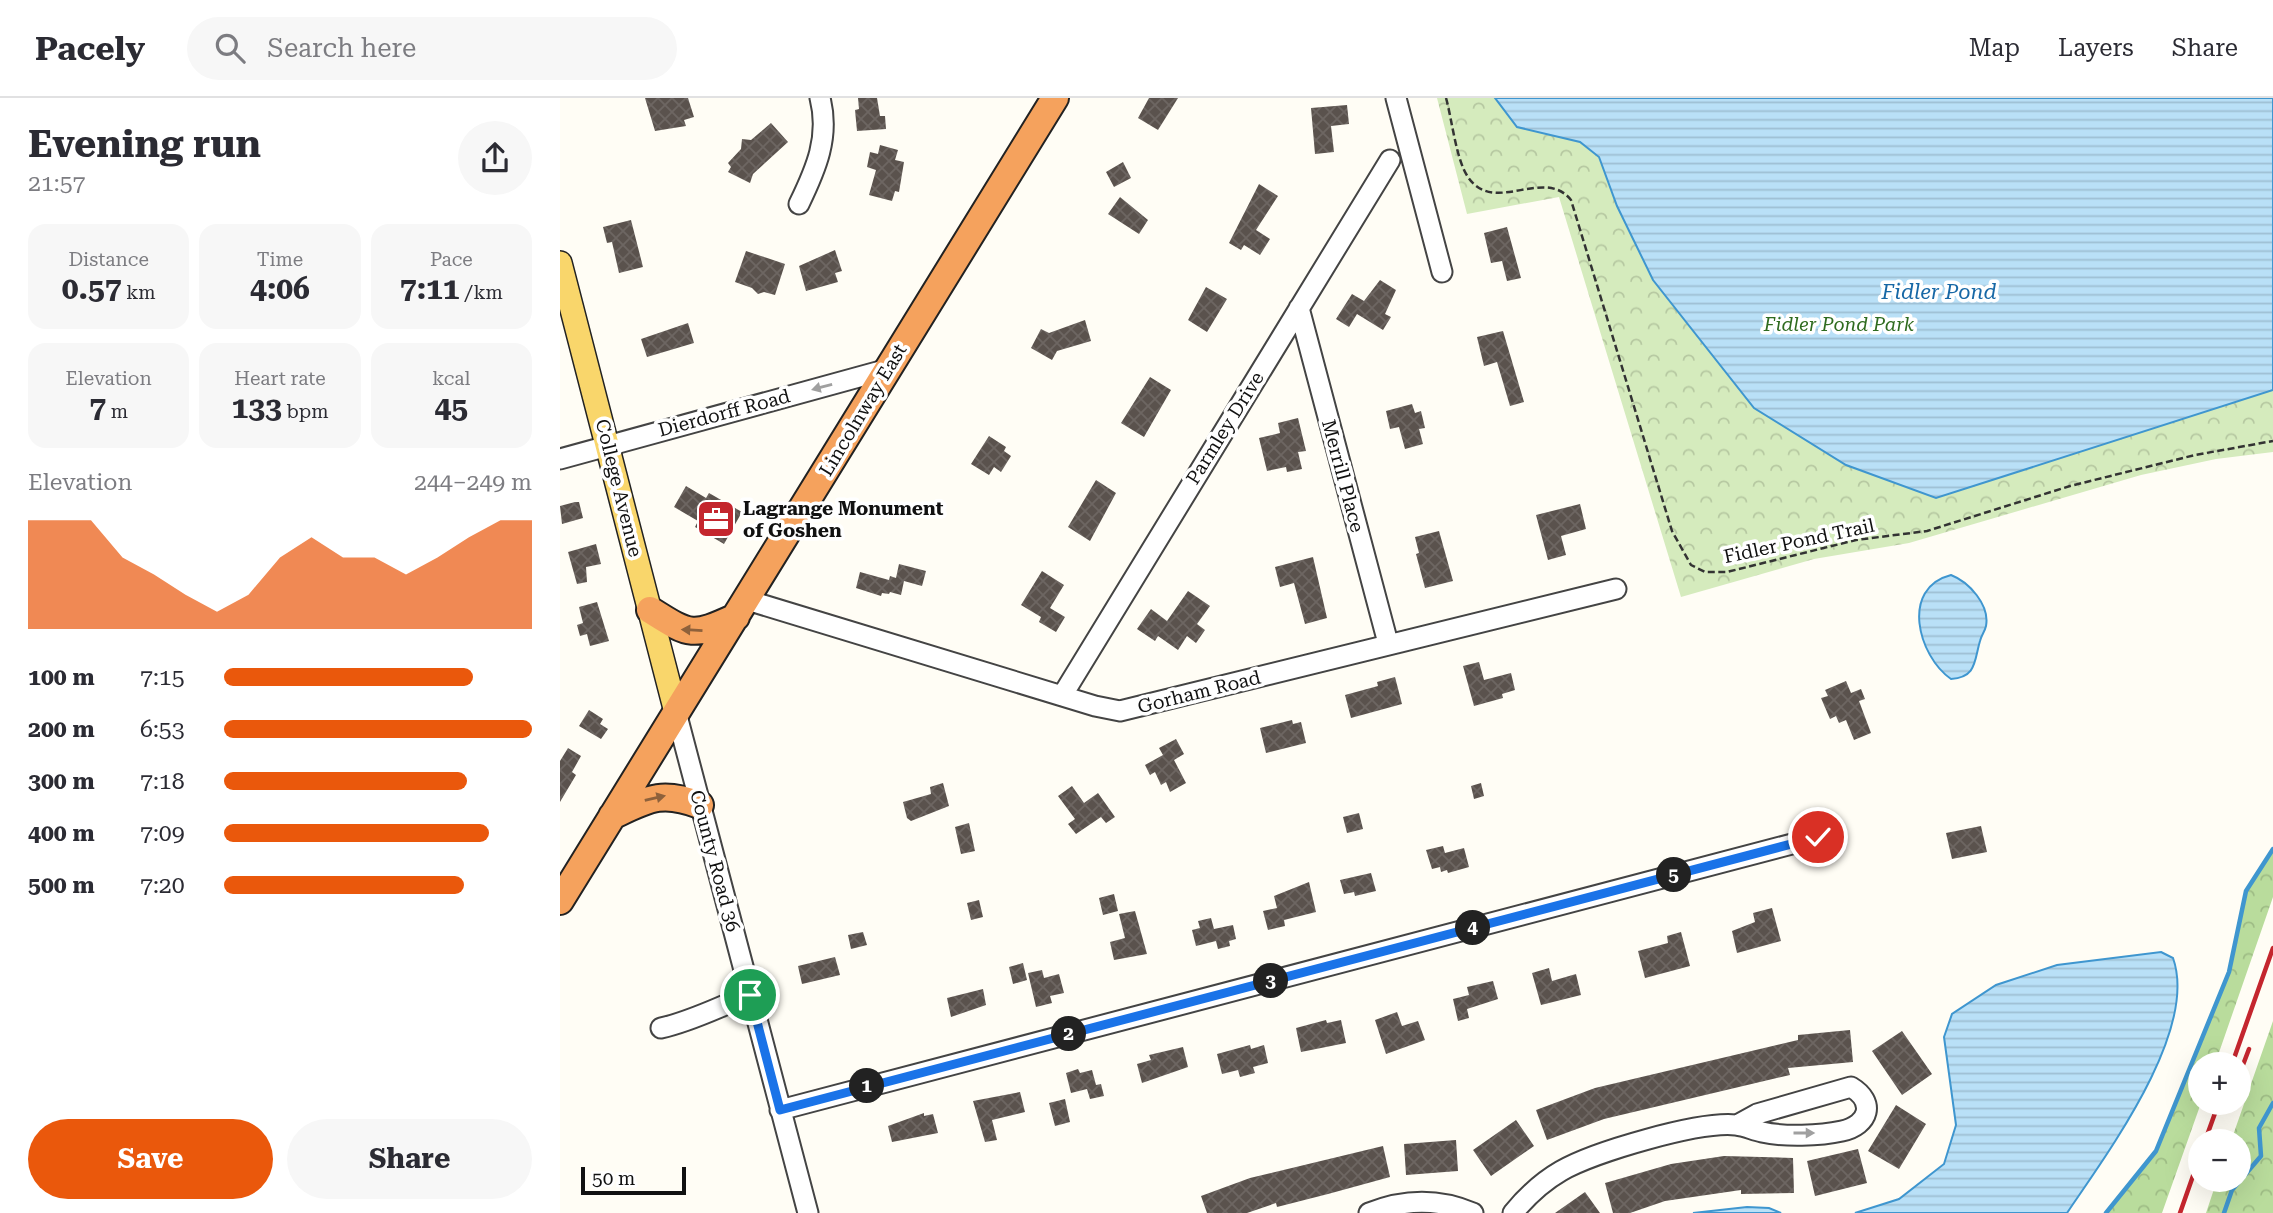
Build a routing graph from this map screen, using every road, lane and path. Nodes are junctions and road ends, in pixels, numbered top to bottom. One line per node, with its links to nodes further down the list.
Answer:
1 (820, 98): 6 (street)
2 (1055, 98): 10 (highway, Lincolnway East)
3 (1396, 98): 8 (street)
4 (1446, 98): 11 (path, Fidler Pond Trail)
5 (1390, 160): 9 (street, Parmley Drive)
6 (799, 204)
7 (560, 263): 12 (main road, College Avenue)
8 (1442, 272)
9 (1298, 308): 17 (street, Merrill Place); 18 (street, Parmley Drive)
10 (888, 369): 12 (street, Dierdorff Road, one-way to 12); 15 (highway, Lincolnway East)
11 (2273, 440)
12 (608, 445): 13 (street, Dierdorff Road); 16 (main road, College Avenue)
13 (560, 459)
14 (1616, 589): 17 (street, Gorham Road)
15 (742, 609): 16 (highway, one-way to 16); 18 (street, Gorham Road); 19 (highway, Lincolnway East)
16 (650, 610): 19 (main road, College Avenue)
17 (1388, 643): 18 (street, Gorham Road)
18 (1062, 696)
19 (676, 712): 20 (street, County Road 36); 21 (highway, Lincolnway East)
20 (700, 805): 21 (highway, one-way to 20); 24 (street, County Road 36)
21 (612, 816): 23 (highway, Lincolnway East)
22 (1835, 833): 26 (street)
23 (560, 901)
24 (750, 995): 25 (street); 26 (street, County Road 36)
25 (661, 1028)
26 (780, 1110): 28 (street, County Road 36)
27 (1737, 1125): 27 (street, one-way to 27); 31 (street)
28 (808, 1213)
29 (1369, 1213): 30 (street)
30 (1473, 1213)
31 (1513, 1213)

